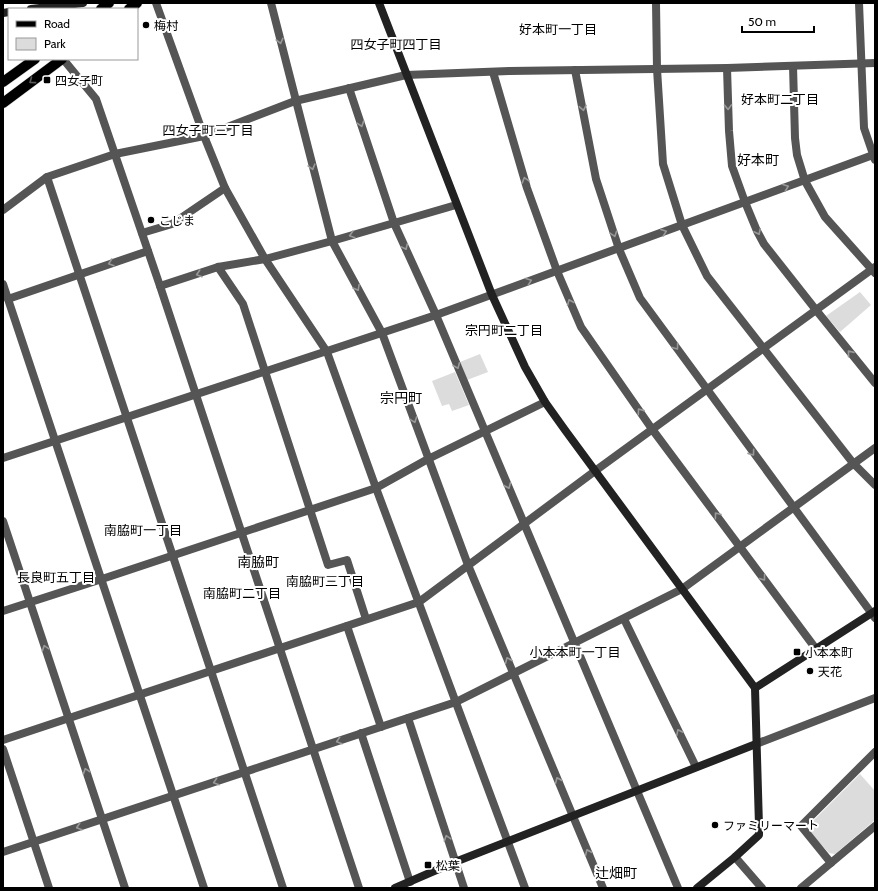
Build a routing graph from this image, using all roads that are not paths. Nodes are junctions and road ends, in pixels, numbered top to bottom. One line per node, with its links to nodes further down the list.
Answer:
1 (83, 3): 7 (street)
2 (156, 3): 23 (street)
3 (270, 3): 21 (street, one-way to 21)
4 (379, 3): 18 (street)
5 (656, 3): 15 (street)
6 (859, 3): 11 (street)
7 (45, 8)
8 (33, 60): 19 (main road)
9 (61, 60): 22 (main road, one-way to 22)
10 (63, 60): 24 (street)
11 (861, 63): 12 (street); 13 (street); 25 (street)
12 (875, 63)
13 (793, 66): 14 (street); 27 (street)
14 (727, 68): 15 (street); 29 (street, one-way to 29)
15 (658, 69): 16 (street); 33 (street)
16 (575, 70): 17 (street); 36 (street, one-way to 36)
17 (493, 72): 18 (street); 41 (street, one-way to 17)
18 (406, 75): 20 (street); 30 (street)
19 (3, 82)
20 (349, 88): 21 (street); 32 (street, one-way to 32)
21 (295, 101): 23 (street); 35 (street, one-way to 35)
22 (3, 102)
23 (204, 136): 24 (street); 28 (street)
24 (115, 154): 26 (street); 34 (street)
25 (874, 157): 27 (street)
26 (47, 177): 31 (street); 42 (street)
27 (806, 181): 29 (street, one-way to 27); 40 (street)
28 (225, 188): 34 (street); 38 (street)
29 (745, 202): 33 (street); 47 (street, one-way to 47)
30 (456, 205): 32 (street); 45 (street)
31 (3, 210)
32 (394, 223): 35 (street, one-way to 35); 48 (street, one-way to 48)
33 (682, 225): 36 (street, one-way to 33); 50 (street)
34 (142, 232): 37 (street)
35 (332, 241): 38 (street); 49 (street, one-way to 49)
36 (619, 249): 41 (street); 54 (street, one-way to 54)
37 (148, 251): 42 (street, one-way to 42); 44 (street)
38 (264, 259): 39 (street); 51 (street)
39 (218, 267): 44 (street, one-way to 44); 52 (street)
40 (874, 270): 47 (street)
41 (557, 271): 45 (street, one-way to 41); 58 (street, one-way to 41)
42 (80, 274): 46 (street); 57 (street)
43 (3, 284): 46 (street)
44 (160, 286): 55 (street)
45 (492, 295): 48 (street); 56 (street)
46 (8, 299): 60 (street)
47 (816, 310): 50 (street); 53 (street, one-way to 47)
48 (436, 315): 49 (street); 59 (street, one-way to 59)
49 (382, 333): 51 (street); 63 (street, one-way to 63)
50 (762, 349): 54 (street); 64 (street)
51 (326, 352): 52 (street); 67 (street)
52 (264, 373): 55 (street); 69 (street)
53 (875, 383)
54 (706, 390): 58 (street); 68 (street, one-way to 68)
55 (196, 395): 57 (street); 72 (street)
56 (545, 402): 59 (street); 65 (street)
57 (128, 417): 60 (street); 74 (street)
58 (652, 429): 65 (street); 73 (street, one-way to 58)
59 (484, 431): 63 (street); 71 (street, one-way to 71)
60 (56, 441): 62 (street); 76 (street)
61 (875, 448): 64 (street)
62 (3, 458)
63 (428, 459): 67 (street); 75 (street)
64 (853, 463): 66 (street); 68 (street)
65 (595, 471): 71 (street); 77 (street)
66 (875, 485)
67 (376, 488): 69 (street); 79 (street)
68 (793, 508): 73 (street); 81 (street)
69 (310, 510): 72 (street); 82 (street)
70 (3, 521): 78 (street)
71 (524, 524): 75 (street); 85 (street)
72 (241, 533): 74 (street); 86 (street)
73 (740, 546): 77 (street); 87 (street, one-way to 87)
74 (172, 556): 76 (street); 88 (street)
75 (468, 565): 79 (street); 89 (street, one-way to 75)
76 (102, 579): 78 (street); 91 (street)
77 (682, 589): 83 (street); 90 (street)
78 (30, 601): 80 (street); 94 (street, one-way to 78)
79 (419, 602): 82 (street); 93 (street)
80 (3, 611)
81 (874, 614): 87 (street)
82 (366, 619): 84 (street)
83 (624, 619): 85 (street); 103 (street, one-way to 83)
84 (347, 626): 86 (street); 96 (street)
85 (574, 643): 89 (street); 105 (street)
86 (279, 648): 88 (street); 101 (street)
87 (816, 649): 90 (street)
88 (212, 671): 91 (street); 104 (street)
89 (514, 674): 93 (street); 107 (street, one-way to 89)
90 (755, 688): 99 (street)
91 (140, 695): 94 (street); 106 (street)
92 (873, 701): 99 (street)
93 (456, 702): 95 (street); 111 (street)
94 (68, 718): 98 (street); 108 (street, one-way to 94)
95 (408, 718): 96 (street); 114 (street, one-way to 95)
96 (381, 727): 97 (street)
97 (361, 734): 101 (street, one-way to 101); 116 (street)
98 (3, 740)
99 (756, 744): 103 (street); 113 (street)
100 (3, 749): 110 (street)
101 (313, 750): 104 (street); 121 (street)
102 (875, 752): 115 (street)
103 (696, 767): 105 (street)
104 (244, 772): 106 (street, one-way to 106); 120 (street)
105 (637, 791): 107 (street); 126 (street)
106 (173, 796): 108 (street); 119 (street)
107 (573, 816): 111 (street); 125 (street, one-way to 107)
108 (102, 819): 110 (street, one-way to 110); 118 (street)
109 (875, 826): 115 (street)
110 (33, 842): 112 (street); 117 (street)
111 (508, 842): 114 (street); 124 (street)
112 (3, 852)
113 (735, 857): 127 (street); 128 (street)
114 (455, 862): 116 (street); 123 (street)
115 (832, 863): 129 (street)
116 (410, 884): 122 (street)
117 (48, 888)
118 (125, 888)
119 (204, 888)
120 (283, 888)
121 (359, 888)
122 (395, 888)
123 (464, 888)
124 (525, 888)
125 (602, 888)
126 (678, 888)
127 (697, 888)
128 (762, 888)
129 (801, 888)

